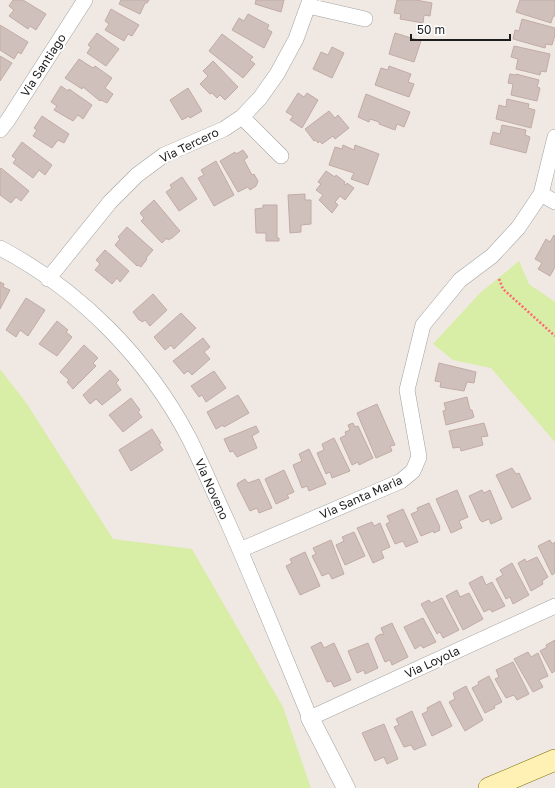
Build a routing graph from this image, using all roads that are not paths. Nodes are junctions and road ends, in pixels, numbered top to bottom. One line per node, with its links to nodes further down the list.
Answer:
1 (85, 0): 5 (street, Via Santiago)
2 (309, 3): 3 (street); 4 (street, Via Tercero)
3 (365, 19)
4 (242, 117): 7 (street); 11 (street, Via Tercero)
5 (0, 130)
6 (555, 137): 8 (street, Via Santa Maria)
7 (281, 156)
8 (541, 194): 9 (street); 12 (street, Via Santa Maria)
9 (555, 202)
10 (0, 248): 11 (street, Via Noveno)
11 (48, 279): 12 (street, Via Noveno)
12 (240, 550): 14 (street, Via Noveno)
13 (555, 606): 14 (street, Via Loyola)
14 (310, 718): 16 (street, Via Noveno)
15 (555, 760): 17 (main road)
16 (346, 788)
17 (489, 788)

